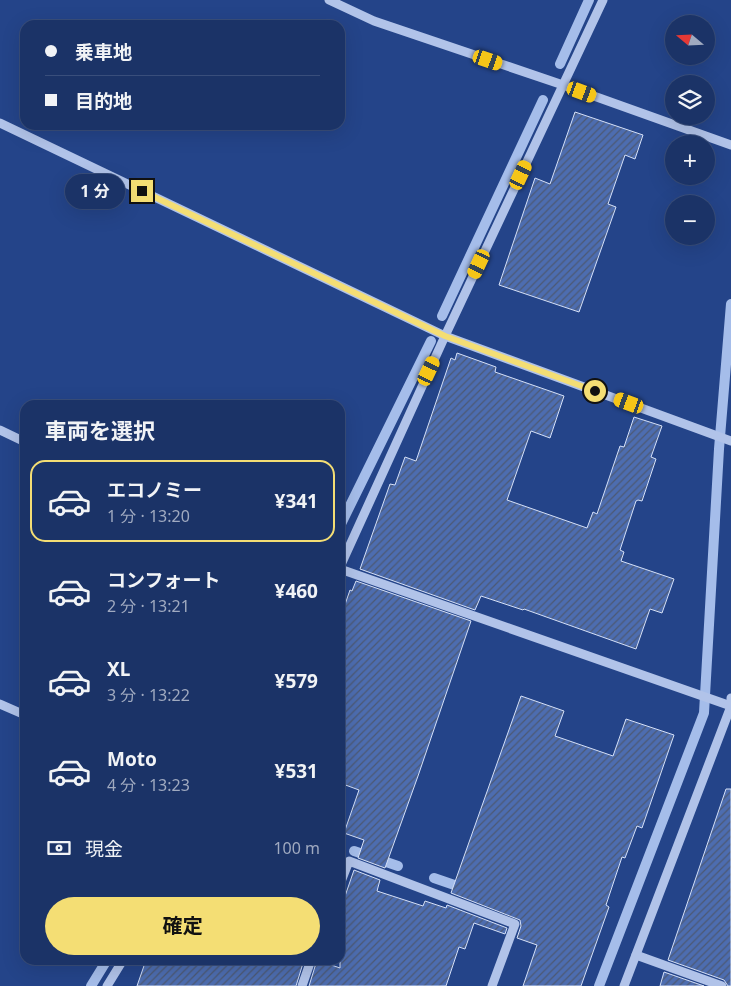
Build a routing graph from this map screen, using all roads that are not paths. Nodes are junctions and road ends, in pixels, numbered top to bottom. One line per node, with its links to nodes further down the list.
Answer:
1 (328, 0): 3 (street)
2 (603, 0): 3 (street)
3 (563, 85): 5 (street); 6 (street)
4 (0, 123): 6 (street)
5 (731, 145)
6 (445, 336): 9 (street); 10 (street)
7 (0, 430): 8 (street)
8 (20, 440)
9 (731, 441)
10 (345, 557)
11 (345, 570): 14 (street)
12 (731, 698): 14 (street)
13 (0, 704): 15 (street)
14 (731, 706): 17 (street)
15 (20, 713)
16 (345, 870): 22 (street)
17 (636, 955): 23 (street); 24 (street)
18 (120, 965): 20 (street)
19 (310, 965): 21 (street)
20 (107, 986)
21 (302, 986)
22 (492, 986)
23 (624, 986)
24 (722, 986)

